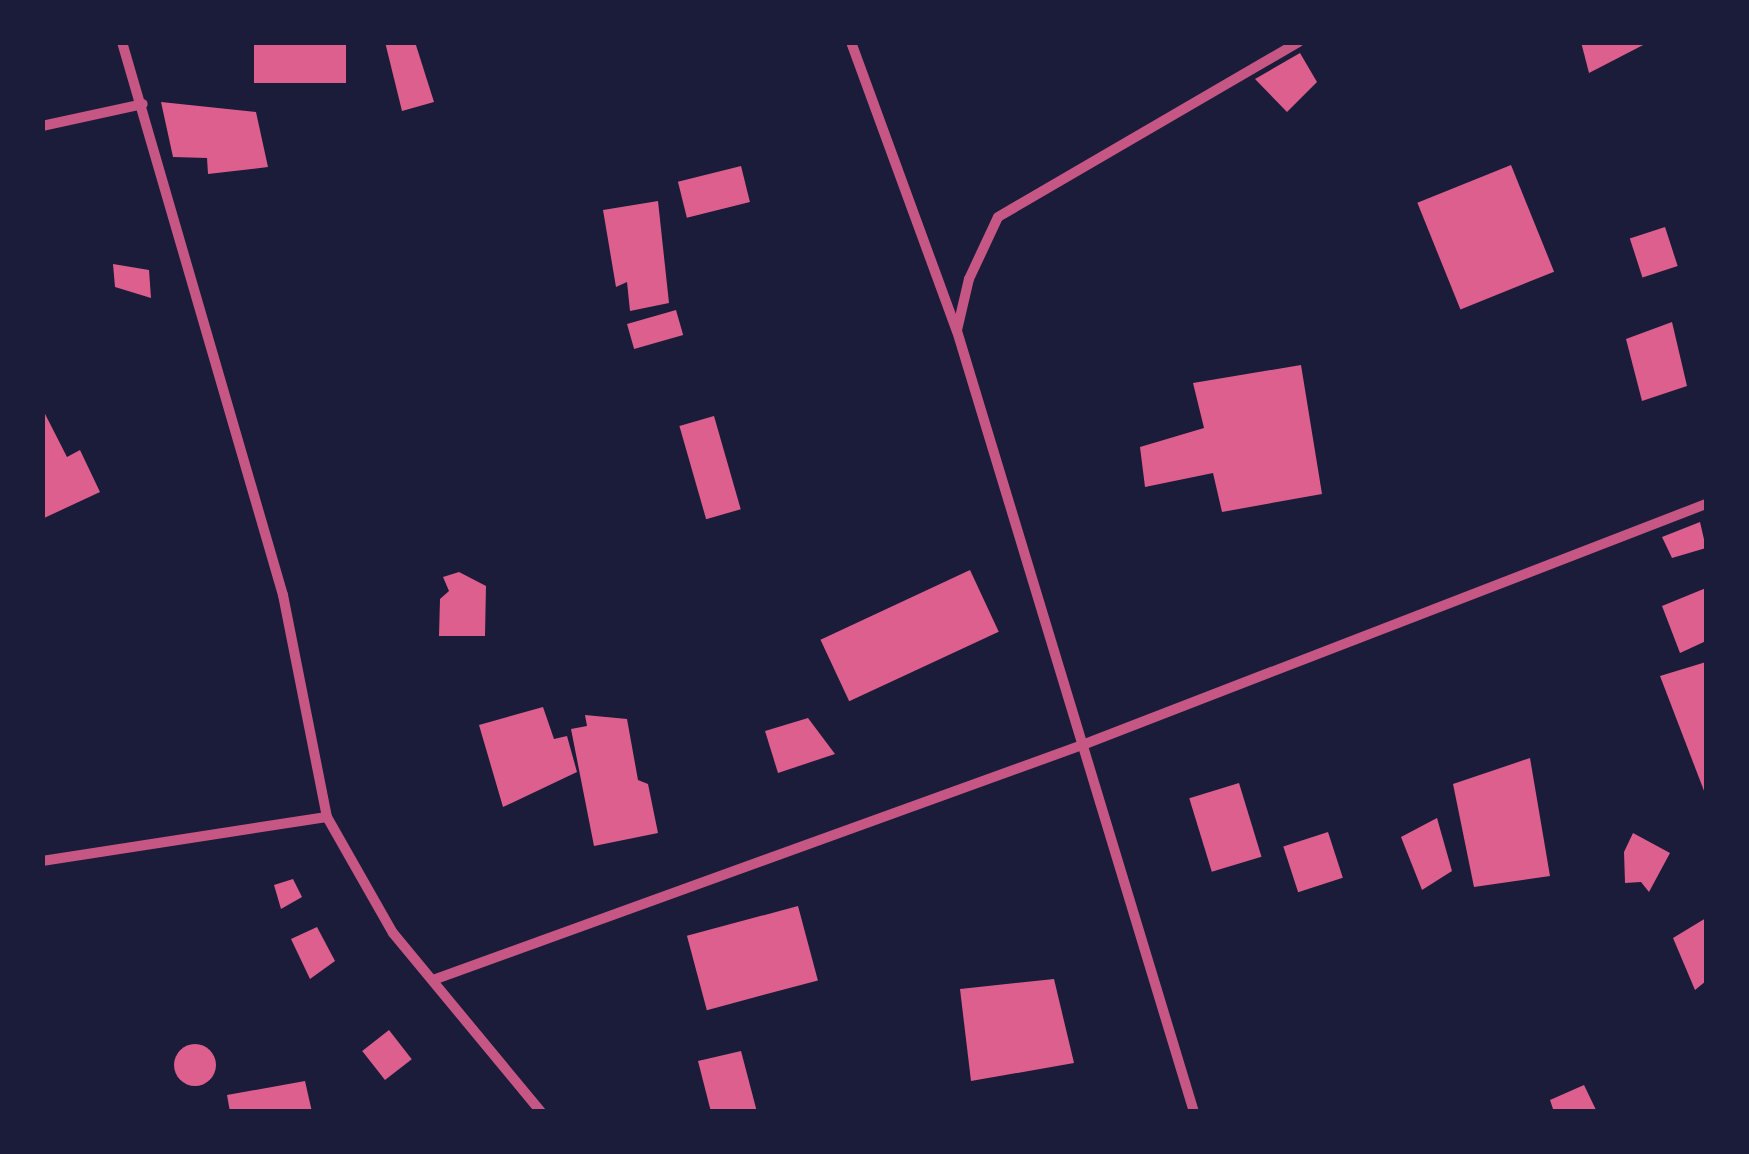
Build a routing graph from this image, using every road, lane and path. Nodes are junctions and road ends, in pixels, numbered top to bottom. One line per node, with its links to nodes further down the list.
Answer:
1 (122, 42): 4 (street)
2 (851, 42): 6 (street)
3 (1299, 42): 6 (street)
4 (143, 104): 5 (street); 9 (street)
5 (42, 126)
6 (957, 331): 8 (street)
7 (1706, 504): 8 (street)
8 (1086, 744): 11 (street); 13 (street)
9 (327, 817): 10 (street); 11 (street)
10 (42, 860)
11 (433, 980): 12 (street)
12 (541, 1112)
13 (1194, 1112)

